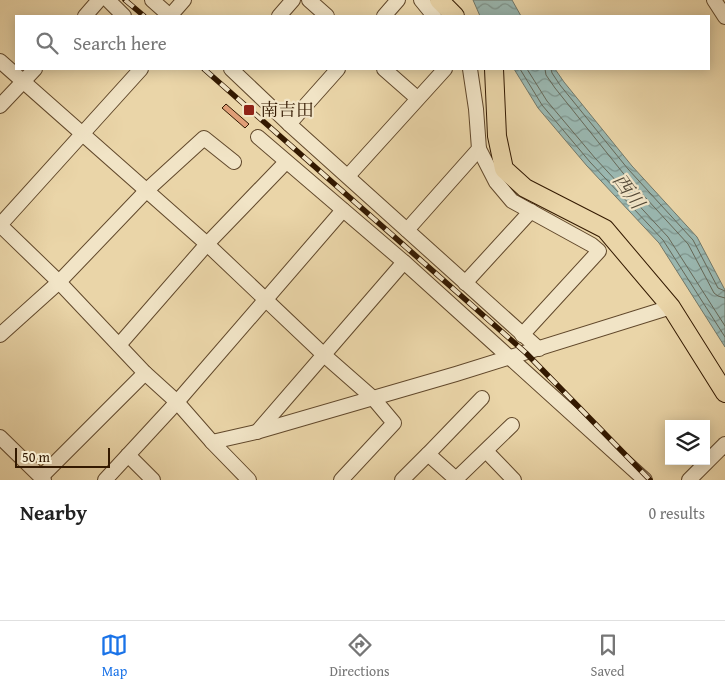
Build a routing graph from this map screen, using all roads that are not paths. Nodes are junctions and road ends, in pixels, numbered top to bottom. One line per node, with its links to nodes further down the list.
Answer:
1 (99, 0): 11 (street)
2 (108, 0): 12 (street)
3 (152, 0): 13 (street)
4 (184, 0): 14 (street)
5 (294, 0): 15 (street)
6 (309, 0): 16 (street)
7 (398, 0): 17 (street)
8 (421, 0): 18 (street)
9 (439, 0): 19 (main road)
10 (717, 1): 20 (street)
11 (86, 15)
12 (123, 15)
13 (169, 15)
14 (171, 15)
15 (280, 15)
16 (326, 15)
17 (385, 15)
18 (433, 15)
19 (454, 15)
20 (725, 17)
21 (0, 61): 30 (street)
22 (34, 70): 30 (street)
23 (140, 70): 34 (street)
24 (233, 70): 33 (street)
25 (337, 70): 33 (street)
26 (385, 70): 31 (street)
27 (444, 70): 31 (street)
28 (470, 70): 36 (street)
29 (494, 70): 49 (main road)
30 (23, 81): 32 (street); 34 (street)
31 (417, 98): 39 (street)
32 (0, 106)
33 (289, 124): 39 (street)
34 (84, 134): 40 (street); 46 (street)
35 (258, 137): 38 (street)
36 (479, 149): 42 (street); 43 (street)
37 (234, 162): 40 (street)
38 (286, 162): 41 (street); 44 (street)
39 (348, 176): 43 (street)
40 (148, 190): 44 (street); 46 (street)
41 (343, 210): 45 (street); 48 (street)
42 (531, 211): 47 (street); 51 (street)
43 (407, 230): 47 (street)
44 (206, 244): 48 (street); 52 (street)
45 (404, 262): 54 (street); 55 (street)
46 (59, 282): 50 (street); 52 (street)
47 (465, 283): 51 (street)
48 (265, 299): 54 (street); 60 (street)
49 (671, 307): 53 (street); 57 (main road)
50 (0, 335)
51 (522, 335): 53 (street)
52 (119, 345): 56 (street)
53 (539, 349): 55 (street)
54 (324, 355): 58 (street); 62 (street)
55 (510, 357): 58 (street); 77 (street)
56 (145, 373): 60 (street); 69 (street)
57 (725, 392)
58 (373, 398): 62 (street); 73 (street)
59 (482, 398): 67 (street)
60 (177, 402): 64 (street); 68 (street)
61 (512, 425): 66 (street)
62 (256, 432): 64 (street)
63 (0, 437): 69 (street)
64 (212, 442): 72 (street)
65 (725, 444): 78 (street)
66 (486, 451): 75 (street); 76 (street)
67 (428, 454): 74 (street); 75 (street)
68 (128, 455): 70 (street); 71 (street)
69 (42, 479)
70 (105, 480)
71 (153, 480)
72 (249, 480)
73 (341, 480)
74 (402, 480)
75 (456, 480)
76 (514, 480)
77 (645, 480)
78 (690, 480)

